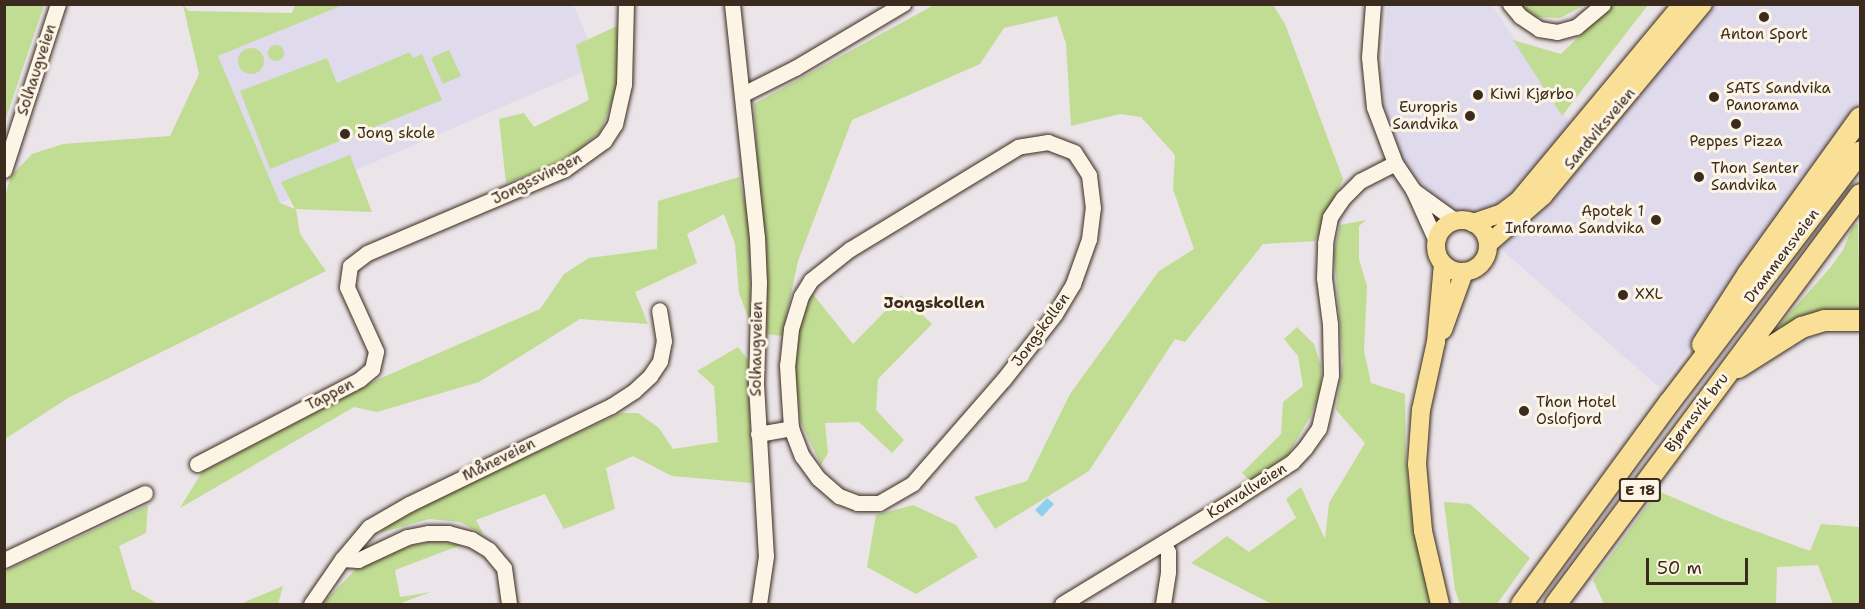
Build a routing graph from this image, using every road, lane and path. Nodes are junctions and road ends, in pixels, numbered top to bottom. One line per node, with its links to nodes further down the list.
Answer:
1 (58, 4): 14 (street, Solhaugveien)
2 (626, 4): 22 (street, Jongssvingen)
3 (732, 4): 10 (street, Solhaugveien)
4 (903, 4): 10 (street)
5 (1373, 4): 13 (street)
6 (1510, 4): 7 (street)
7 (1603, 4)
8 (1682, 4): 17 (main road, Sandviksveien)
9 (1703, 4): 19 (main road, Sandviksveien)
10 (743, 94): 29 (street, Solhaugveien)
11 (1860, 117): 27 (highway, E 18)
12 (1860, 151): 27 (highway, Drammensveien / E 18)
13 (1395, 163): 15 (street); 32 (street, Konvallveien)
14 (4, 170)
15 (1413, 190): 17 (street); 18 (street)
16 (1860, 194): 25 (highway, Drammensveien / E 18)
17 (1465, 222): 18 (main road); 19 (main road)
18 (1437, 241): 20 (main road)
19 (1488, 244): 21 (main road)
20 (1443, 264): 21 (main road); 26 (main road)
21 (1464, 272): 26 (main road)
22 (347, 276): 30 (street, Tappen)
23 (659, 310): 33 (street, Måneveien)
24 (1860, 320): 25 (highway, E 18)
25 (1762, 341): 42 (highway, Bjørnsvik bru / E 18)
26 (1436, 342): 40 (main road)
27 (1699, 357): 41 (highway, Bjørnsvik bru / E 18)
28 (791, 428): 28 (street, Jongskollen); 29 (street)
29 (758, 434): 37 (street, Solhaugveien)
30 (197, 464)
31 (145, 493): 34 (street)
32 (1164, 543): 38 (street, Konvallveien); 39 (street)
33 (342, 559): 35 (street, Måneveien); 36 (street)
34 (4, 560)
35 (311, 604)
36 (509, 604)
37 (759, 604)
38 (1062, 604)
39 (1163, 604)
40 (1440, 604)
41 (1521, 604)
42 (1555, 604)

